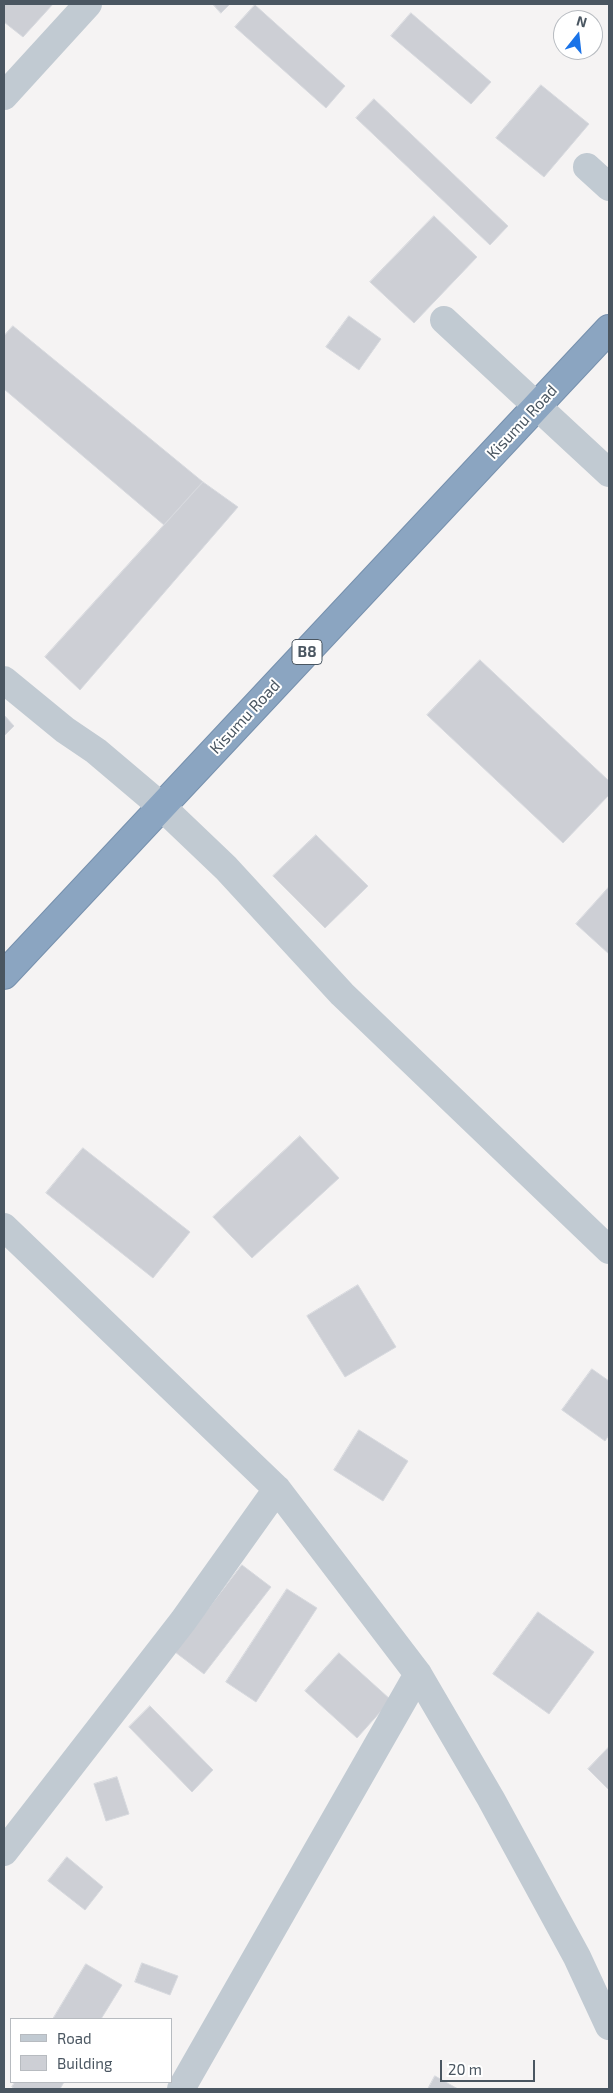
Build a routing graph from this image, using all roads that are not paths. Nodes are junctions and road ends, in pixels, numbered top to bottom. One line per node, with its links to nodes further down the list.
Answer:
1 (88, 4): 2 (street)
2 (4, 96)
3 (587, 167): 4 (street)
4 (609, 187)
5 (444, 320): 7 (street)
6 (609, 329): 7 (highway, Kisumu Road / B8)
7 (538, 405): 8 (street); 10 (highway, Kisumu Road / B8)
8 (609, 473)
9 (4, 680): 10 (street)
10 (161, 806): 11 (highway, Kisumu Road / B8); 13 (street)
11 (4, 975)
12 (4, 1227): 14 (street)
13 (609, 1250)
14 (277, 1489): 15 (street); 16 (street)
15 (418, 1674): 17 (street); 18 (street)
16 (4, 1852)
17 (609, 2026)
18 (181, 2089)

